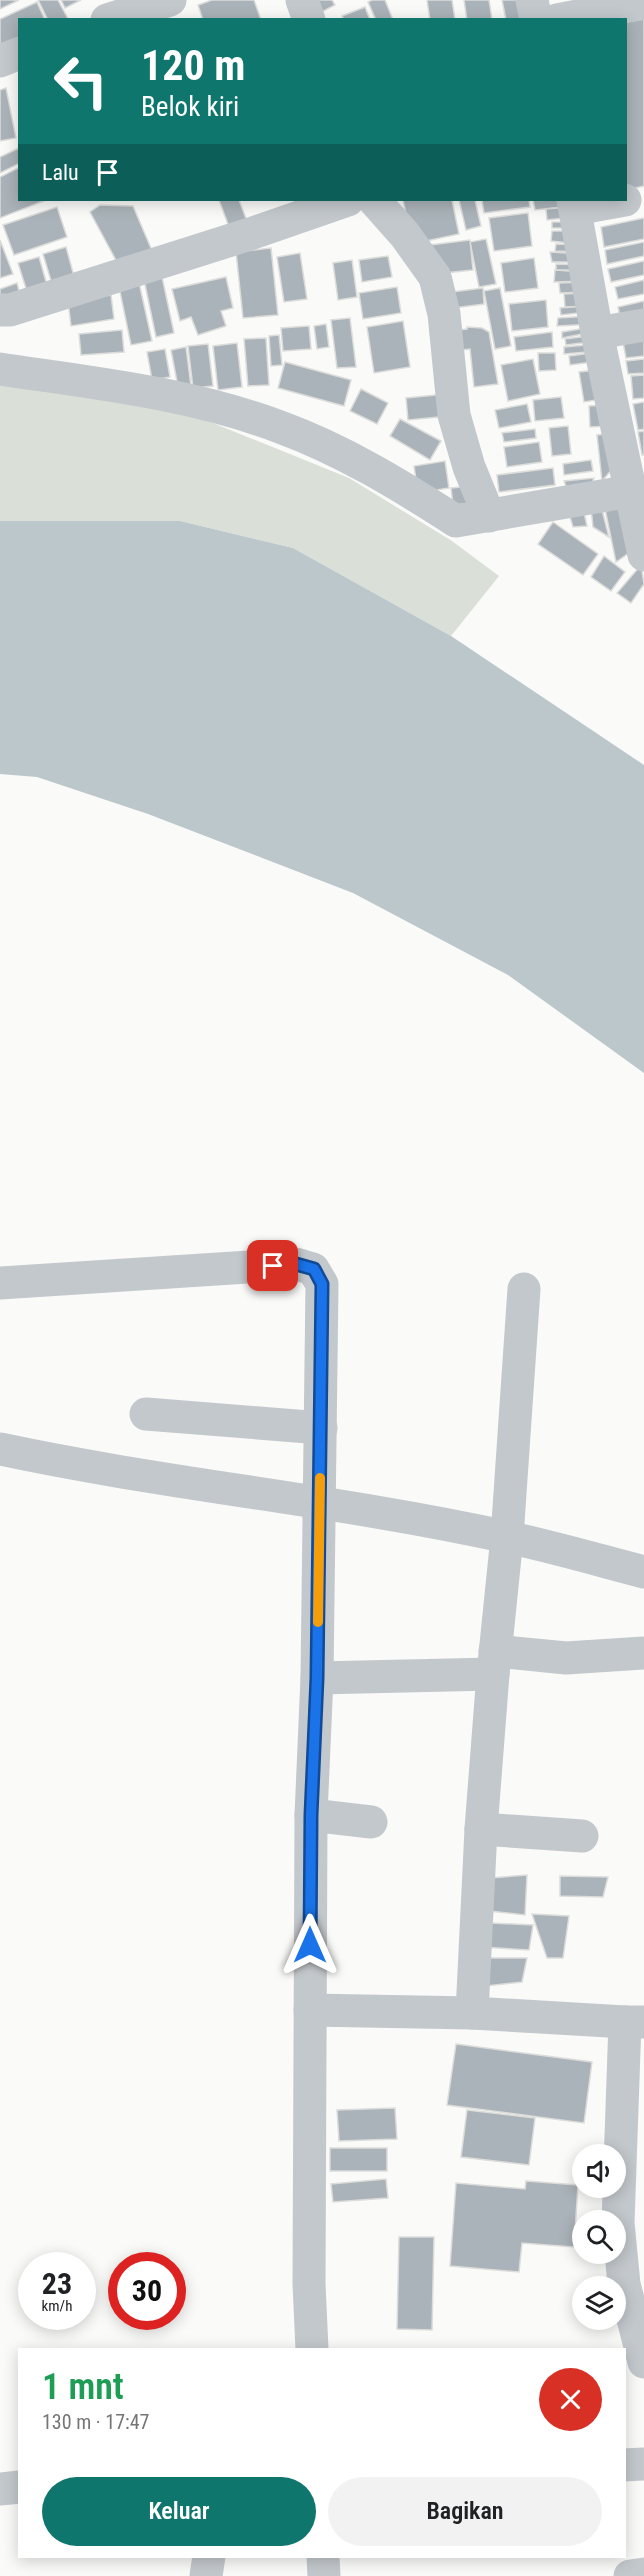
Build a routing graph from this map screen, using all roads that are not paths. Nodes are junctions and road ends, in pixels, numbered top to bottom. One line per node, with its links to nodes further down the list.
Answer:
1 (170, 0): 5 (street)
2 (302, 0): 6 (street)
3 (532, 0): 7 (street)
4 (644, 3): 8 (street)
5 (113, 18)
6 (308, 18)
7 (536, 18)
8 (567, 18)
9 (18, 54): 10 (street)
10 (0, 61)
11 (644, 196): 12 (street)
12 (627, 200)
13 (345, 201): 17 (street)
14 (375, 201): 22 (street)
15 (612, 201): 16 (street)
16 (574, 204): 19 (street)
17 (0, 310)
18 (644, 325): 19 (street)
19 (597, 333): 21 (street)
20 (0, 369): 22 (street)
21 (631, 491): 22 (street); 23 (street)
22 (489, 516)
23 (644, 555)
24 (0, 1283): 27 (street)
25 (524, 1288): 30 (street)
26 (146, 1414): 27 (street)
27 (321, 1428): 29 (street)
28 (0, 1449): 29 (street)
29 (319, 1503): 30 (street); 34 (street)
30 (507, 1537): 31 (street); 33 (street)
31 (644, 1572)
32 (644, 1653): 33 (street)
33 (494, 1663): 34 (street); 37 (street)
34 (317, 1678): 35 (street)
35 (311, 1815): 36 (street); 39 (street)
36 (370, 1822)
37 (481, 1829): 38 (street); 40 (street)
38 (582, 1836)
39 (310, 2010): 40 (street); 43 (street)
40 (472, 2013): 41 (street)
41 (634, 2022): 42 (street)
42 (634, 2285): 44 (street)
43 (312, 2348)
44 (644, 2361)
45 (644, 2464): 46 (street)
46 (626, 2465)
47 (18, 2487): 48 (street)
48 (0, 2489)
49 (209, 2558): 52 (street)
50 (323, 2558): 53 (street)
51 (644, 2574): 54 (street)
52 (206, 2576)
53 (324, 2576)
54 (630, 2576)

